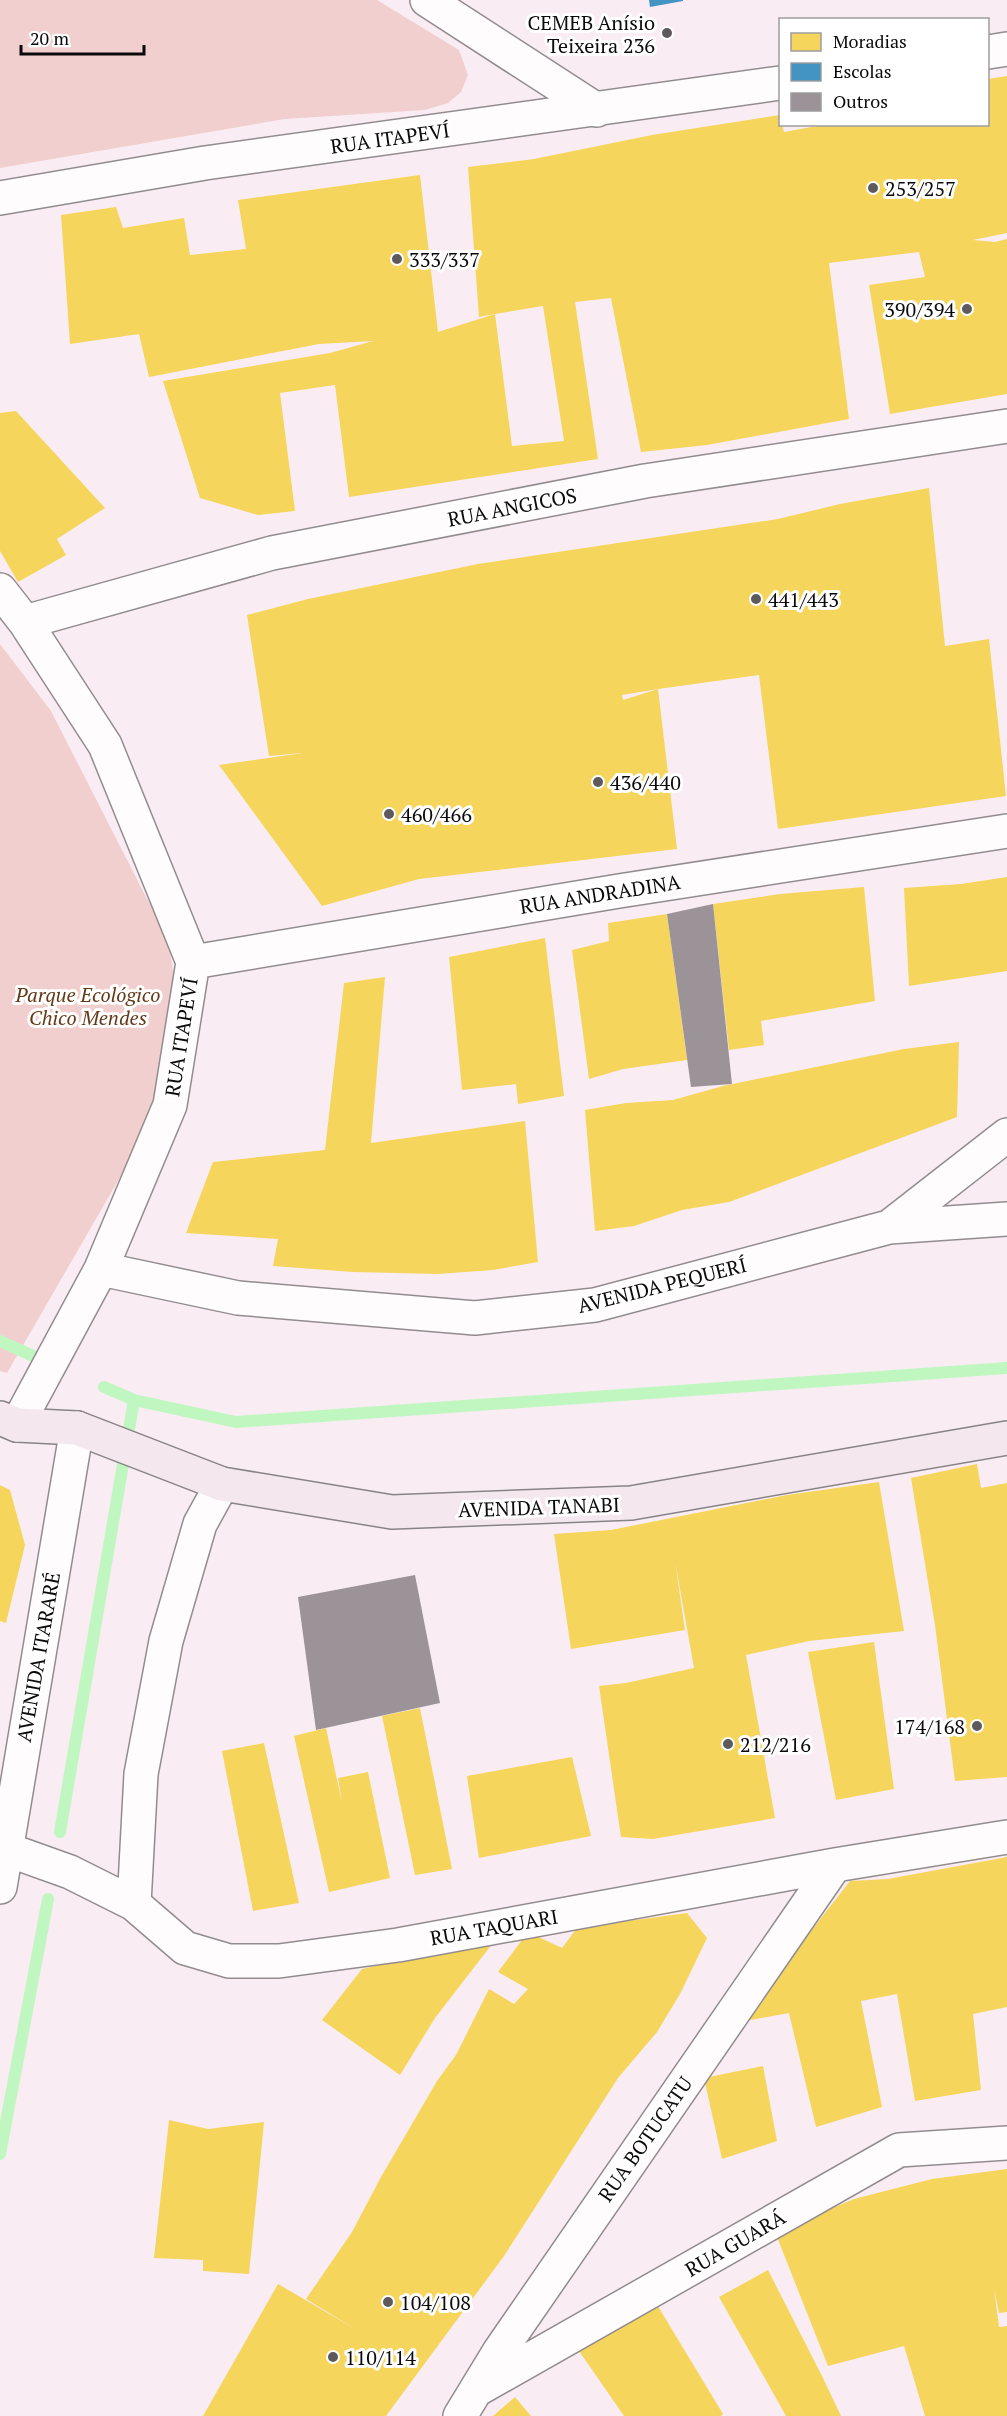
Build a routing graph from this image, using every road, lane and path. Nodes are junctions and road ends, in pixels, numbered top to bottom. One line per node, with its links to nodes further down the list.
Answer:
1 (428, 0): 5 (street)
2 (1007, 49): 3 (street)
3 (989, 52)
4 (779, 83): 5 (street, RUA ITAPEVÍ)
5 (597, 110): 6 (street, RUA ITAPEVÍ)
6 (0, 198)
7 (1007, 426): 9 (street, RUA ANGICOS)
8 (0, 591): 9 (street, RUA ITAPEVÍ)
9 (25, 622): 11 (street, RUA ITAPEVÍ)
10 (1007, 831): 11 (street, RUA ANDRADINA)
11 (193, 962): 15 (street, RUA ITAPEVÍ)
12 (1007, 1135): 14 (street)
13 (1007, 1219): 14 (street, AVENIDA PEQUERÍ)
14 (889, 1227): 15 (street, AVENIDA PEQUERÍ)
15 (101, 1269): 16 (street, RUA ITAPEVÍ)
16 (9, 1422): 17 (street, AVENIDA TANABI)
17 (77, 1428): 19 (street, AVENIDA TANABI); 21 (street, AVENIDA ITARARÉ)
18 (1007, 1438): 19 (street, AVENIDA TANABI)
19 (222, 1484): 24 (street)
20 (1007, 1837): 22 (street, RUA TAQUARI)
21 (3, 1849): 23 (street, AVENIDA ITARARÉ); 24 (street, RUA TAQUARI)
22 (835, 1864): 24 (street, RUA TAQUARI); 26 (street, RUA BOTUCATU)
23 (0, 1887)
24 (134, 1904)
25 (1007, 2143): 26 (street, RUA GUARÁ)
26 (469, 2403)

